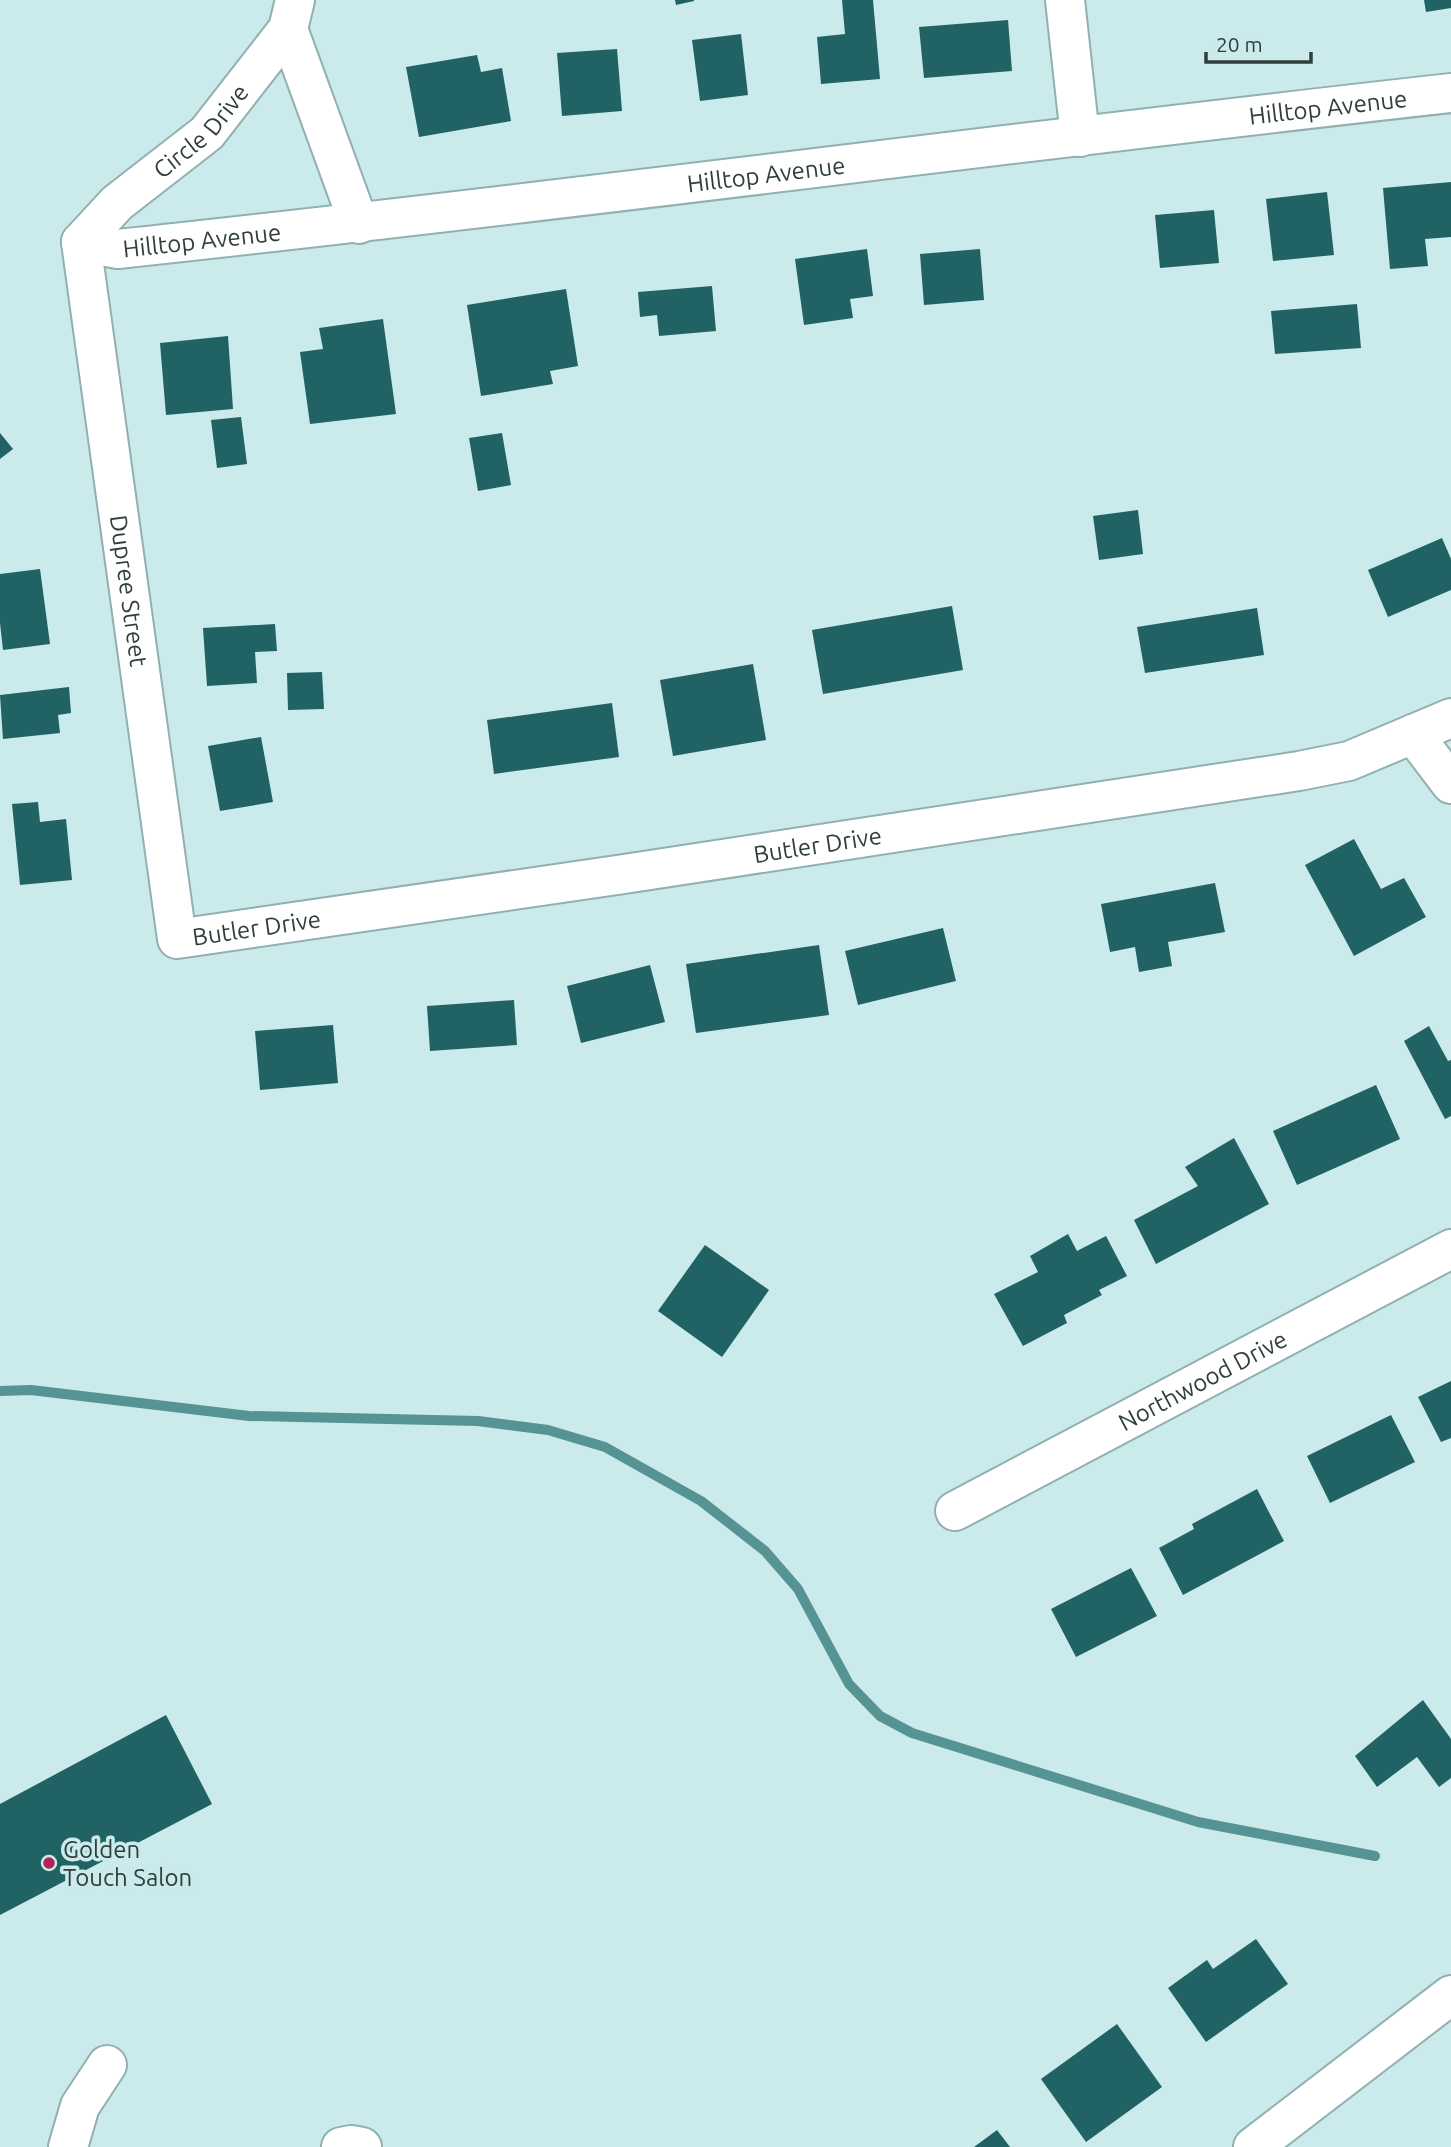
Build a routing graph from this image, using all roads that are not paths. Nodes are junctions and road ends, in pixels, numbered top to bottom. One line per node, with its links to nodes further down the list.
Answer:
1 (1065, 0): 4 (street)
2 (292, 15): 5 (street); 6 (street, Circle Drive)
3 (1451, 93): 4 (street, Hilltop Avenue)
4 (1080, 138): 5 (street, Hilltop Avenue)
5 (359, 224): 6 (street, Hilltop Avenue)
6 (81, 242): 10 (street, Dupree Street)
7 (1451, 719): 8 (street, Butler Drive)
8 (1413, 734): 9 (street); 10 (street, Butler Drive)
9 (1451, 784)
10 (177, 939)
11 (1451, 1249): 12 (street, Northwood Drive)
12 (955, 1511)
13 (1451, 1995): 18 (street)
14 (107, 2065): 15 (street)
15 (68, 2147)
16 (341, 2147): 17 (street)
17 (362, 2147)
18 (1253, 2147)

